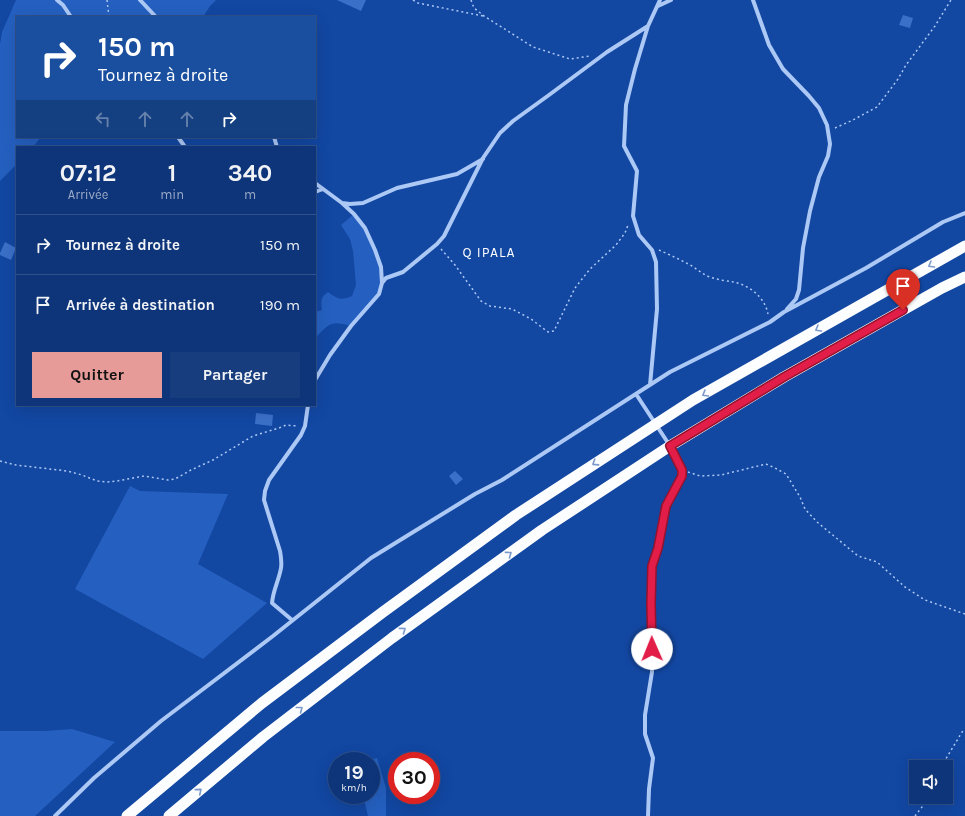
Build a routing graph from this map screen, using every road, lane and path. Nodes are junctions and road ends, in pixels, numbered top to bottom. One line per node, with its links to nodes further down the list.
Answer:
1 (57, 0): 11 (street)
2 (107, 0): 12 (path)
3 (140, 0): 13 (street)
4 (413, 0): 14 (path)
5 (471, 0): 14 (path)
6 (660, 0): 10 (street)
7 (671, 0): 10 (street)
8 (753, 0): 17 (street)
9 (951, 0): 17 (path)
10 (658, 6): 15 (street)
11 (70, 16)
12 (109, 16)
13 (155, 16)
14 (484, 16): 16 (path)
15 (648, 26): 16 (street); 24 (street)
16 (607, 52): 18 (street)
17 (828, 131): 30 (street)
18 (483, 158): 22 (street); 25 (street)
19 (316, 184): 20 (street)
20 (324, 189): 21 (street); 22 (street)
21 (316, 192)
22 (342, 203): 29 (street)
23 (965, 213): 30 (street)
24 (633, 216): 25 (path); 27 (street)
25 (437, 244): 29 (street)
26 (965, 246): 36 (highway, one-way to 36)
27 (652, 250): 31 (path); 33 (street)
28 (965, 277): 38 (highway)
29 (382, 283): 32 (street)
30 (784, 312): 31 (street)
31 (770, 322): 33 (street)
32 (316, 378)
33 (650, 384): 34 (street)
34 (636, 394): 36 (street); 42 (street)
35 (308, 406): 37 (street)
36 (655, 424): 38 (street); 47 (highway, one-way to 47)
37 (305, 426): 39 (path); 42 (street)
38 (670, 446): 40 (street); 48 (highway, one-way to 38)
39 (0, 461)
40 (682, 470): 41 (path); 49 (street)
41 (965, 614)
42 (292, 620): 46 (street)
43 (965, 730): 44 (path)
44 (945, 760)
45 (923, 804): 50 (path)
46 (55, 816)
47 (127, 816)
48 (169, 816)
49 (648, 816)
50 (915, 816)

